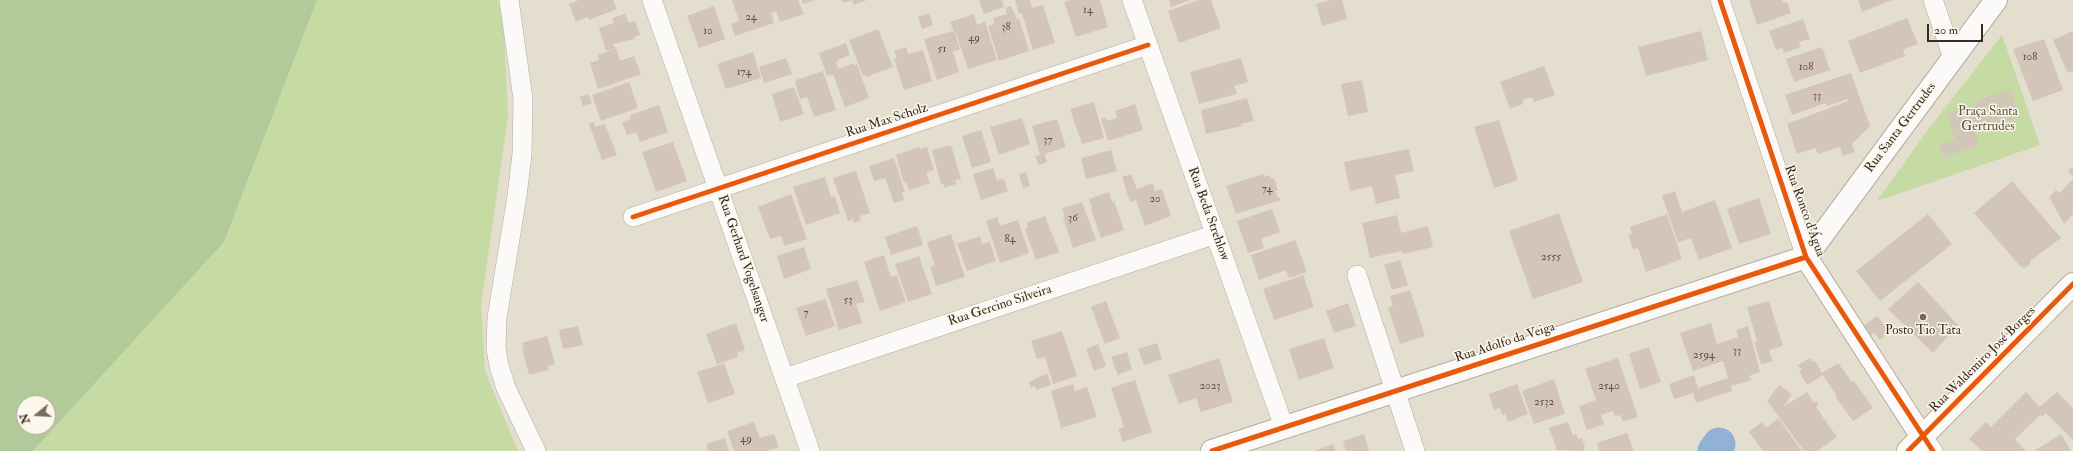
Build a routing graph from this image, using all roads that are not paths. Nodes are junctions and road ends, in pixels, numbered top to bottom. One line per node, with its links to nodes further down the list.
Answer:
1 (509, 0): 19 (street)
2 (652, 0): 9 (street, Rua Gerhard Vogelsanger)
3 (1132, 0): 7 (street, Rua Beda Strehlow)
4 (1720, 0): 12 (street, Rua Ronco d’Água)
5 (1933, 0): 8 (street)
6 (1996, 0): 8 (street, Rua Santa Gertrudes)
7 (1148, 45): 9 (street, Rua Max Scholz); 11 (street, Rua Beda Strehlow)
8 (1953, 58): 12 (street, Rua Santa Gertrudes)
9 (718, 189): 10 (street, Rua Max Scholz); 15 (street, Rua Gerhard Vogelsanger)
10 (633, 217)
11 (1216, 234): 15 (street, Rua Gercino Silveira); 17 (street, Rua Beda Strehlow)
12 (1806, 257): 16 (street, Rua Adolfo da Veiga); 18 (street, Rua Ronco d’Água)
13 (1357, 275): 16 (street)
14 (2073, 284): 18 (street, Rua Waldemiro José Borges)
15 (785, 378): 20 (street, Rua Gerhard Vogelsanger)
16 (1395, 391): 17 (street, Rua Adolfo da Veiga); 22 (street)
17 (1284, 427): 21 (street, Rua Adolfo da Veiga)
18 (1921, 446)
19 (536, 451)
20 (810, 451)
21 (1212, 451)
22 (1415, 451)

